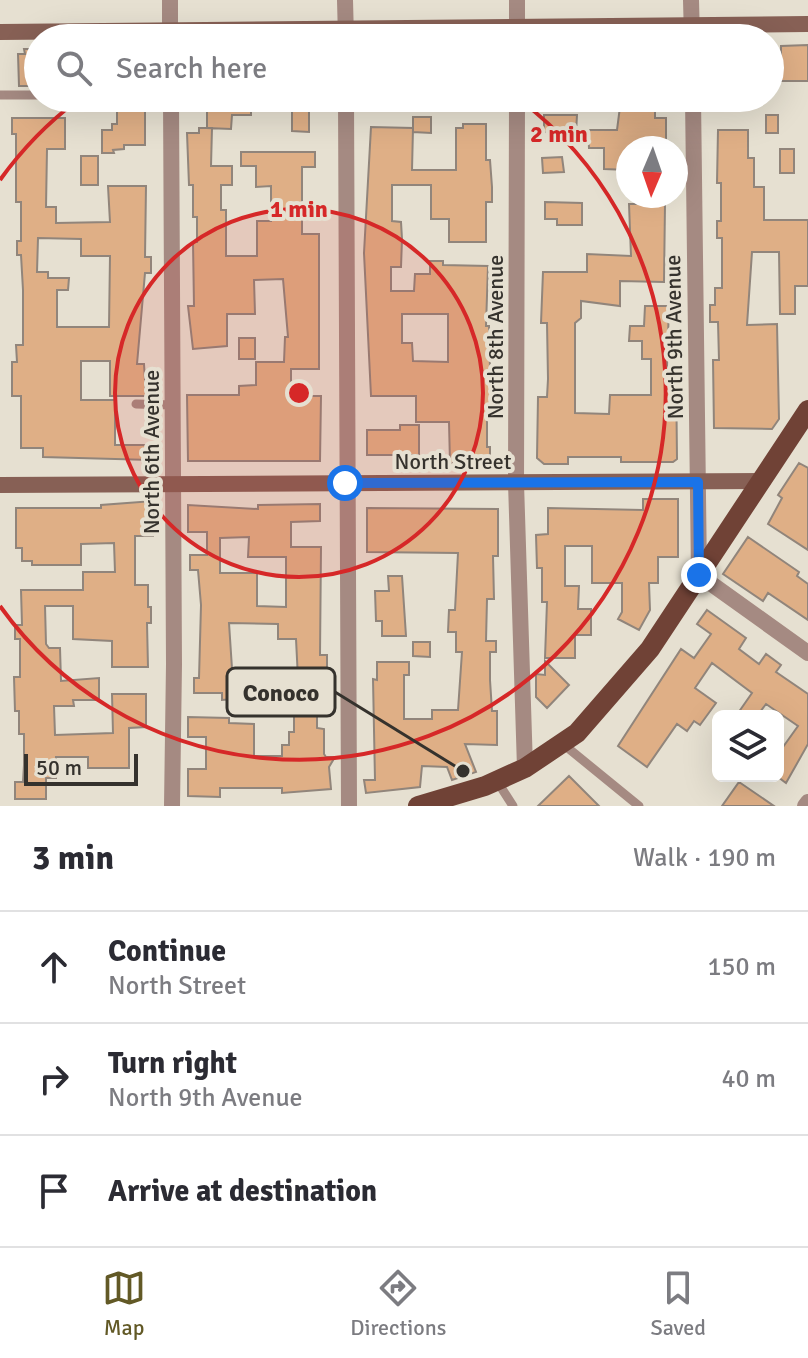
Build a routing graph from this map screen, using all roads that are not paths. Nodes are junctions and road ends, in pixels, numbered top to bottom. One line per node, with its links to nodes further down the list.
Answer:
1 (170, 0): 5 (street)
2 (345, 0): 6 (street)
3 (517, 0): 7 (street)
4 (691, 0): 8 (street)
5 (170, 24)
6 (346, 24)
7 (517, 24)
8 (692, 24)
9 (808, 24): 10 (street)
10 (784, 25)
11 (0, 32): 12 (street)
12 (24, 32)
13 (0, 95): 14 (lane)
14 (24, 95)
15 (171, 112): 20 (street, North 6th Avenue)
16 (346, 112): 24 (street)
17 (517, 112): 25 (street, North 8th Avenue)
18 (693, 112): 23 (street, North 9th Avenue)
19 (136, 404): 20 (lane)
20 (173, 405): 26 (street, North 6th Avenue)
21 (808, 410): 22 (main road)
22 (763, 481): 23 (street, North Street); 28 (main road)
23 (698, 482): 25 (street, North Street); 28 (street, North 9th Avenue)
24 (345, 483): 25 (street, North Street); 26 (street, North Street); 35 (street)
25 (516, 483): 31 (street, North 8th Avenue)
26 (171, 484): 27 (street, North Street); 34 (street, North 6th Avenue)
27 (0, 485)
28 (699, 575): 29 (street); 30 (main road)
29 (808, 653)
30 (563, 744): 31 (main road); 38 (lane)
31 (525, 768): 32 (main road)
32 (497, 781): 33 (main road); 37 (lane)
33 (456, 801): 36 (main road)
34 (172, 806)
35 (349, 806)
36 (418, 806)
37 (513, 806)
38 (639, 806)

